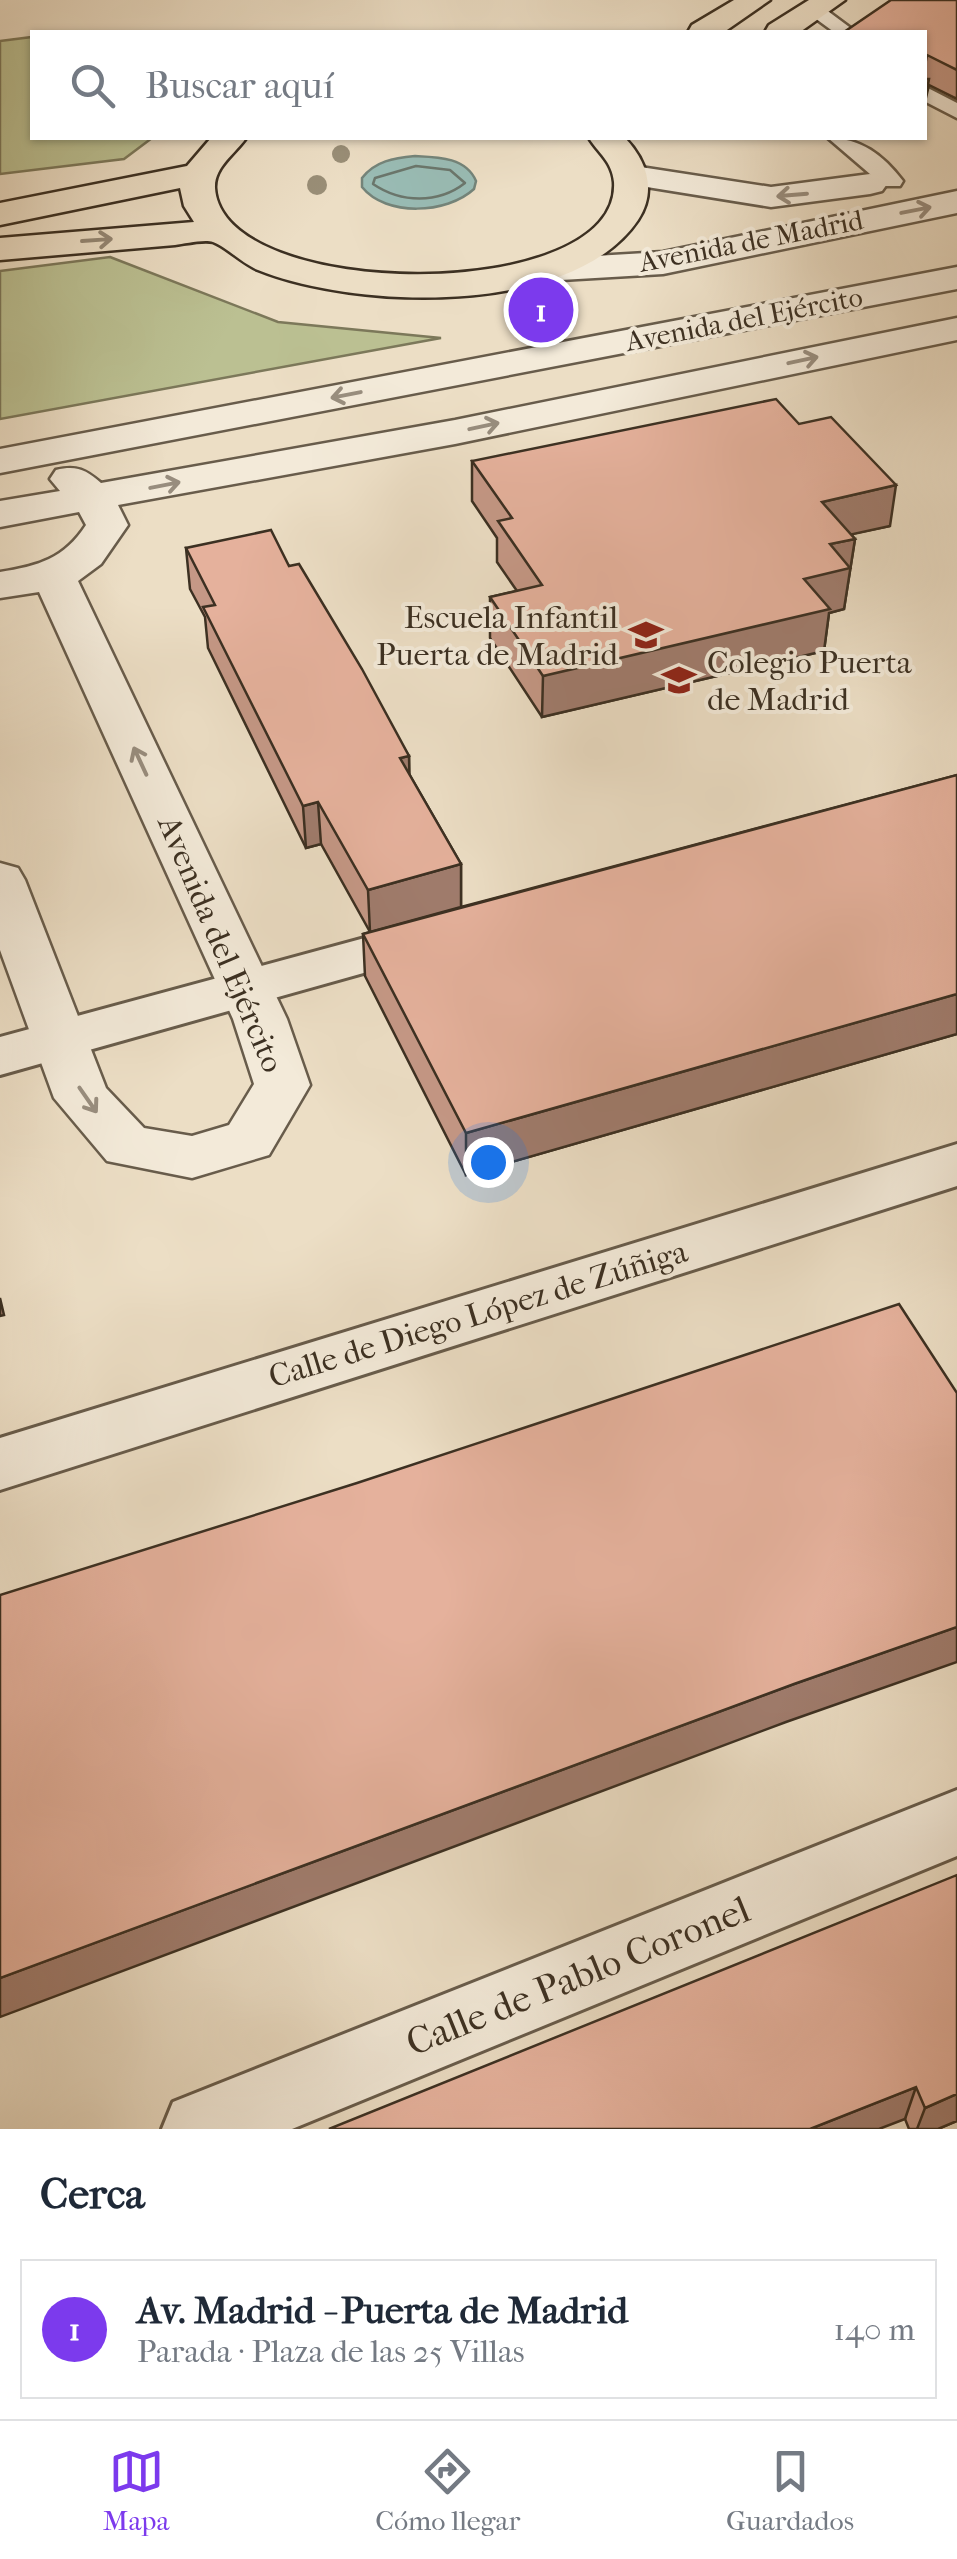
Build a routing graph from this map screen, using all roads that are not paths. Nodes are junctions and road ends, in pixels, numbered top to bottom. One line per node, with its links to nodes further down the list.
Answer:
1 (755, 0): 3 (main road)
2 (822, 5): 4 (main road); 5 (lane)
3 (706, 30)
4 (783, 30)
5 (844, 30)
6 (927, 94): 7 (lane)
7 (957, 112)
8 (228, 140): 12 (main road)
9 (841, 140): 13 (lane)
10 (620, 149): 13 (street, Avenida de Madrid, one-way to 10); 18 (main road)
11 (957, 170): 13 (street, Avenida de Madrid)
12 (199, 174): 15 (main road); 16 (main road)
13 (892, 180)
14 (957, 202): 18 (street, Avenida de Madrid, one-way to 14)
15 (0, 214)
16 (217, 231): 17 (main road, one-way to 16); 18 (main road)
17 (0, 249)
18 (544, 270)
19 (957, 278): 21 (street, Avenida del Ejército, one-way to 21)
20 (957, 329): 22 (street, Avenida del Ejército, one-way to 20)
21 (5, 460): 22 (street)
22 (93, 498): 23 (street, Avenida del Ejército); 24 (street)
23 (0, 514)
24 (54, 578): 25 (street); 28 (street, Avenida del Ejército, one-way to 24)
25 (0, 586)
26 (0, 880): 29 (street, Avenida del Ejército)
27 (477, 924): 28 (street)
28 (247, 989): 29 (street); 29 (street, Avenida del Ejército, one-way to 28)
29 (61, 1040): 30 (street)
30 (0, 1056)
31 (957, 1165): 32 (street, Calle de Diego López de Zúñiga)
32 (0, 1464)
33 (957, 1823): 34 (street, Calle de Pablo Coronel)
34 (200, 2129)

